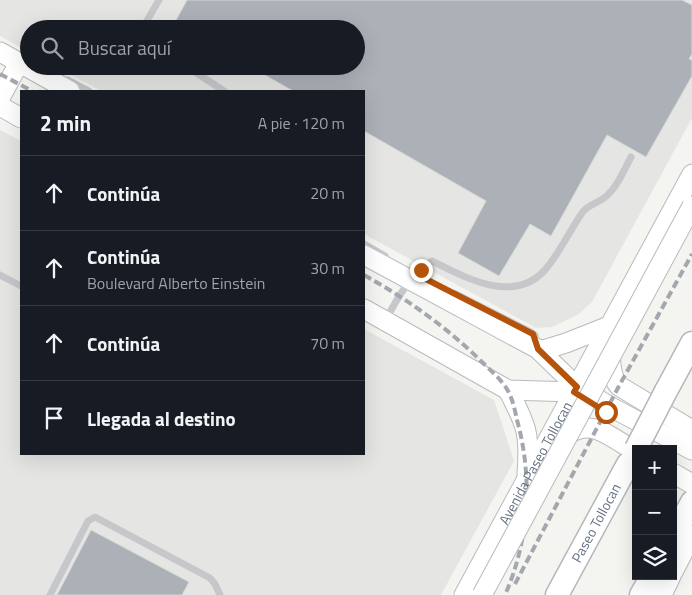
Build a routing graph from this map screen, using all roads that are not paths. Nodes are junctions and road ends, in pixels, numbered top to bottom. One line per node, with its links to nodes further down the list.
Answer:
1 (159, 0): 2 (lane)
2 (147, 20)
3 (0, 52): 4 (main road)
4 (20, 61)
5 (20, 69): 11 (main road)
6 (48, 75): 8 (main road)
7 (200, 75): 10 (lane)
8 (66, 84): 9 (lane)
9 (86, 90)
10 (222, 90)
11 (0, 98)
12 (0, 106): 13 (main road)
13 (20, 117)
14 (631, 157): 21 (lane)
15 (692, 174): 26 (main road, Avenida Paseo Tollocan)
16 (692, 206): 52 (main road, Avenida Paseo Tollocan, bridge)
17 (365, 245): 19 (lane)
18 (365, 255): 21 (main road)
19 (394, 261)
20 (0, 275): 22 (lane)
21 (415, 276): 25 (lane); 28 (main road)
22 (20, 285)
23 (452, 292): 28 (lane)
24 (365, 309): 25 (main road)
25 (385, 320): 30 (main road)
26 (609, 326): 28 (main road); 29 (main road, Avenida Paseo Tollocan); 31 (main road)
27 (692, 343): 32 (highway, Paseo Tollocan, bridge)
28 (539, 350): 29 (main road)
29 (576, 389): 30 (main road); 33 (main road); 34 (main road, Avenida Paseo Tollocan); 35 (main road)
30 (508, 390): 41 (main road)
31 (692, 430)
32 (638, 445)
33 (666, 445)
34 (544, 448): 37 (main road); 41 (main road, Avenida Paseo Tollocan)
35 (692, 450)
36 (677, 451): 39 (main road)
37 (632, 452)
38 (632, 457): 53 (highway, Paseo Tollocan)
39 (692, 459)
40 (677, 475): 42 (main road)
41 (526, 481): 51 (main road, Avenida Paseo Tollocan)
42 (692, 484)
43 (692, 502): 44 (highway)
44 (674, 535)
45 (692, 535): 46 (main road)
46 (677, 564)
47 (650, 580): 54 (highway)
48 (669, 580): 55 (main road)
49 (50, 595): 50 (lane)
50 (220, 595)
51 (464, 595)
52 (482, 595)
53 (557, 595)
54 (642, 595)
55 (662, 595)

